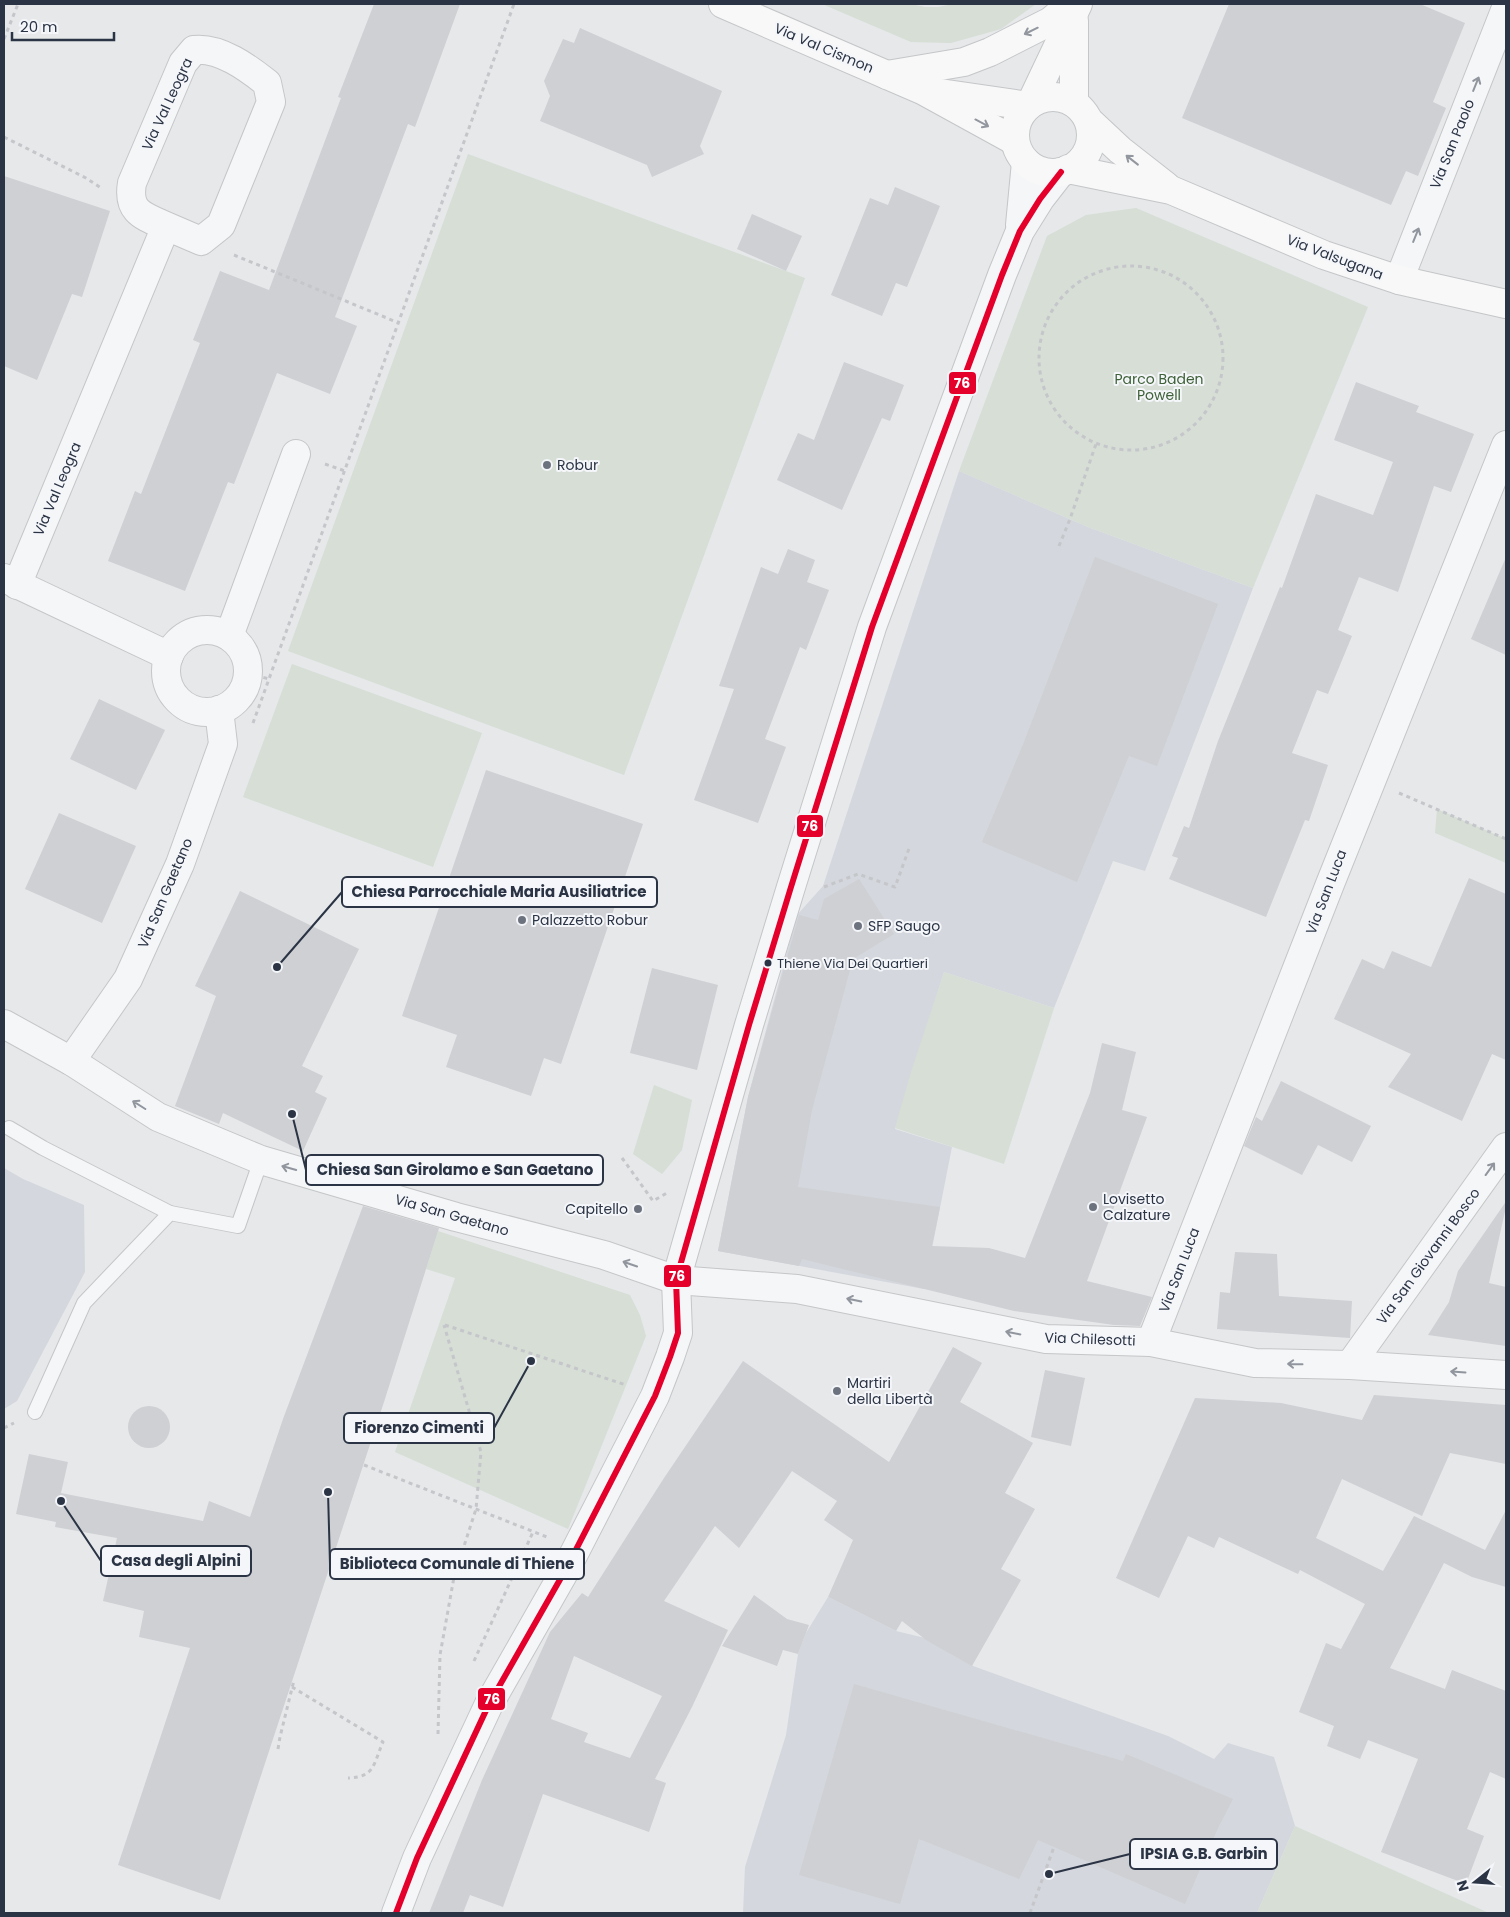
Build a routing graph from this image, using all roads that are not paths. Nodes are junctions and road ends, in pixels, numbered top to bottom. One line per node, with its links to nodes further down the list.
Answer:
1 (723, 4): 4 (main road, Via Val Cismon)
2 (1074, 8): 4 (main road, one-way to 4); 6 (main road); 7 (main road)
3 (1506, 8): 13 (street, Via San Paolo, one-way to 3)
4 (887, 75): 5 (main road, Via Val Cismon)
5 (924, 91): 6 (main road, Via Val Cismon); 8 (main road, Via Val Cismon, one-way to 8)
6 (1030, 105): 7 (main road); 8 (main road)
7 (1082, 112): 9 (main road); 10 (main road, Via Valsugana, one-way to 7)
8 (1021, 151): 9 (main road); 12 (street)
9 (1064, 171): 10 (main road, Via Valsugana); 12 (street)
10 (1171, 190): 13 (main road, Via Valsugana)
11 (166, 226): 11 (street, Via Val Leogra); 17 (street, Via Val Leogra)
12 (1020, 231): 27 (street)
13 (1399, 280): 14 (main road, Via Valsugana)
14 (1506, 304)
15 (1506, 445): 28 (street, Via San Luca)
16 (296, 454): 18 (street)
17 (10, 582): 19 (street, Via Val Leogra)
18 (228, 636): 19 (street); 20 (street)
19 (169, 656): 20 (street)
20 (219, 710): 22 (street, Via San Gaetano)
21 (4, 1024): 22 (street, Via San Gaetano)
22 (71, 1062): 25 (street, Via San Gaetano, one-way to 22)
23 (9, 1128): 26 (lane)
24 (1506, 1147): 29 (street, Via San Giovanni Bosco, one-way to 24)
25 (260, 1160): 26 (lane); 27 (street, Via San Gaetano, one-way to 25)
26 (170, 1213): 31 (lane)
27 (676, 1280): 28 (street, Via Chilesotti, one-way to 27); 32 (street)
28 (1151, 1342): 29 (street, Via Chilesotti, one-way to 28)
29 (1350, 1365): 30 (street, Via Chilesotti, one-way to 29)
30 (1506, 1375)
31 (35, 1412)
32 (396, 1913)

